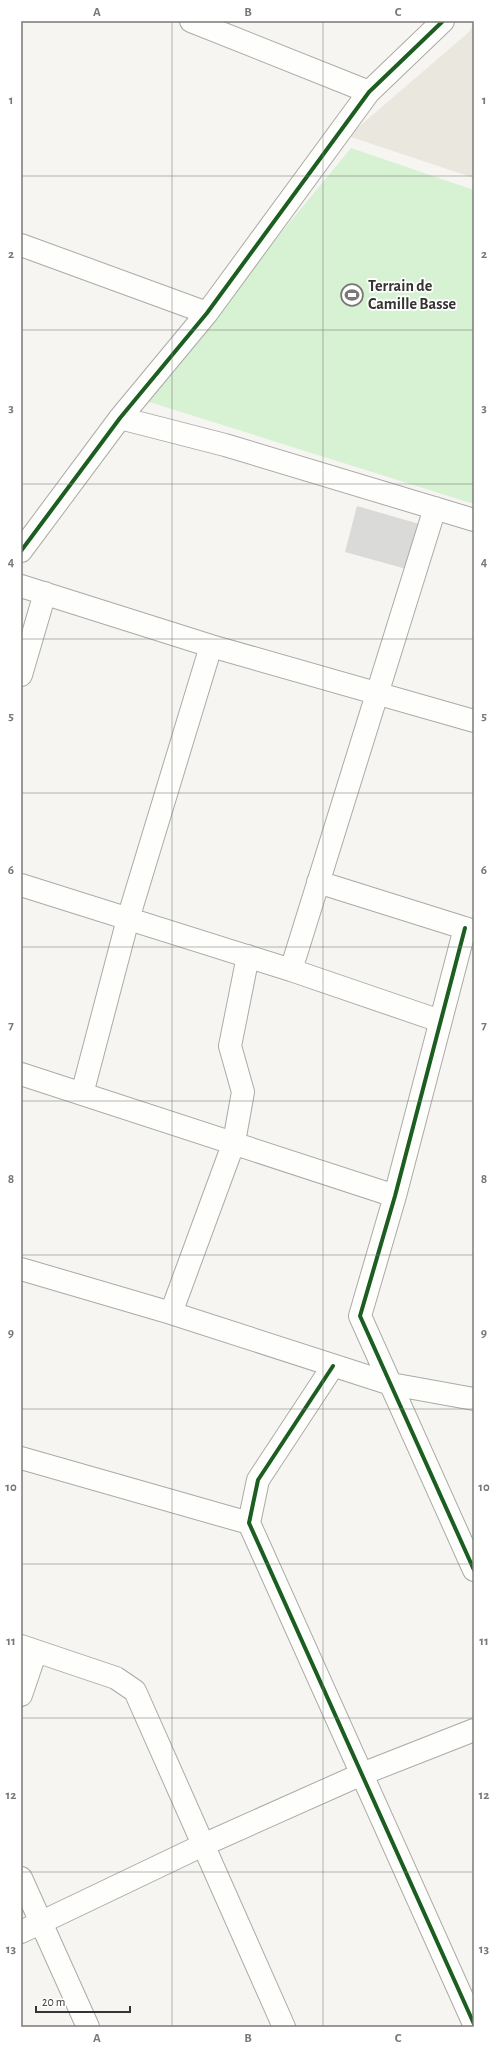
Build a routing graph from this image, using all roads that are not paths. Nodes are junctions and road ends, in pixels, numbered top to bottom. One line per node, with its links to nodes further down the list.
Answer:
1 (191, 21): 3 (street)
2 (443, 21): 3 (street)
3 (369, 92): 5 (street)
4 (21, 246): 5 (street)
5 (207, 313): 6 (street)
6 (120, 418): 7 (street); 9 (street)
7 (435, 508): 8 (street); 14 (street)
8 (474, 520)
9 (21, 551)
10 (21, 586): 11 (street)
11 (45, 593): 12 (street); 13 (street)
12 (211, 646): 14 (street); 18 (street)
13 (21, 675)
14 (378, 693): 15 (street); 16 (street)
15 (474, 722)
16 (318, 882): 19 (street); 21 (street)
17 (21, 885): 18 (street)
18 (128, 919): 20 (street); 24 (street)
19 (469, 930): 22 (street)
20 (248, 956): 21 (street); 25 (street)
21 (291, 970): 22 (street)
22 (440, 1020): 26 (street)
23 (21, 1074): 24 (street)
24 (82, 1094): 25 (street)
25 (234, 1142): 26 (street); 28 (street)
26 (395, 1196): 30 (street)
27 (21, 1270): 28 (street)
28 (171, 1313): 29 (street)
29 (333, 1366): 30 (street); 33 (street)
30 (391, 1384): 31 (street); 34 (street)
31 (474, 1399)
32 (21, 1458): 33 (street)
33 (249, 1522): 38 (street)
34 (474, 1570)
35 (28, 1649): 36 (street); 39 (street)
36 (21, 1695)
37 (474, 1730): 38 (street)
38 (362, 1774): 39 (street); 43 (street)
39 (203, 1845): 41 (street); 45 (street)
40 (21, 1878): 41 (street)
41 (41, 1923): 42 (street); 44 (street)
42 (21, 1932)
43 (474, 2024)
44 (88, 2027)
45 (284, 2027)

